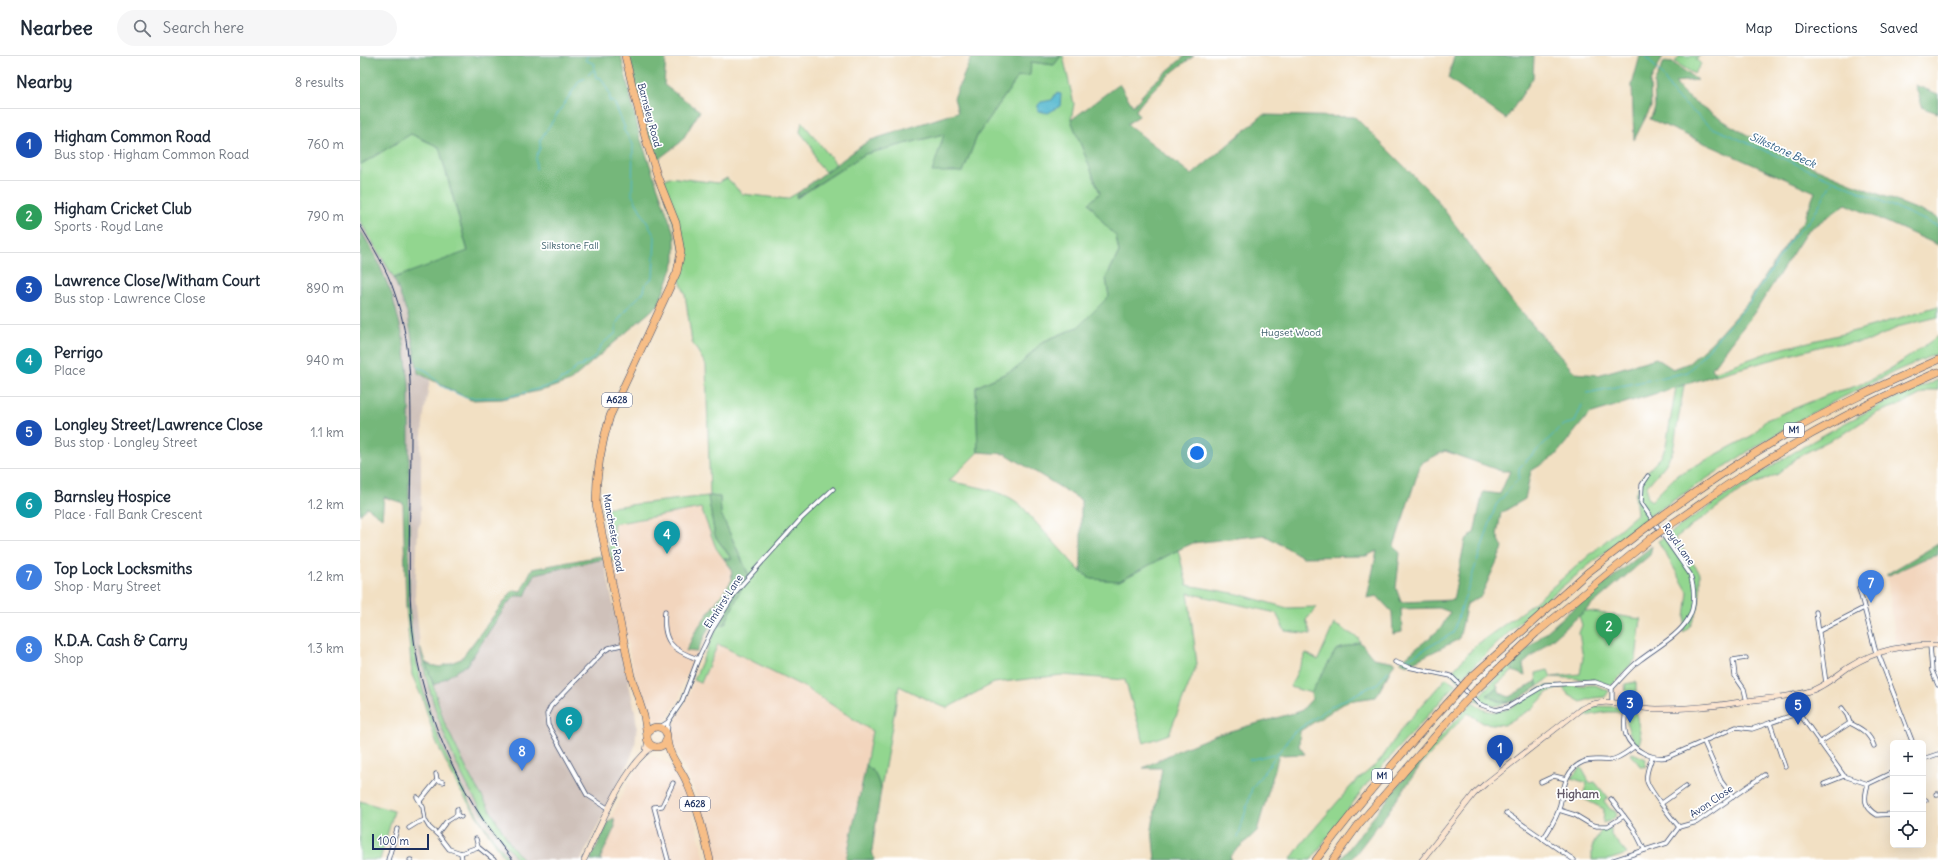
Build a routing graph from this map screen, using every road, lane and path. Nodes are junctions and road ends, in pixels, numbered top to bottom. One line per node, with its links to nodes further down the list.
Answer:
1 (625, 56): 2 (highway, Barnsley Road / A628)
2 (658, 178): 12 (highway, Manchester Road / A628)
3 (1938, 360): 90 (highway, M1, bridge)
4 (1938, 372): 91 (highway, M1, bridge)
5 (1648, 476): 21 (street, Royd Lane)
6 (833, 489): 17 (street, Elmhirst Lane)
7 (1859, 588): 8 (street)
8 (1864, 608): 11 (street); 15 (street)
9 (665, 611): 17 (street)
10 (1816, 612): 11 (street)
11 (1819, 631): 19 (street)
12 (625, 644): 28 (highway, Manchester Road / A628); 67 (street)
13 (1930, 645): 14 (street); 15 (street); 20 (street)
14 (1938, 645)
15 (1877, 653): 19 (street); 35 (street)
16 (1746, 658): 24 (street)
17 (698, 659): 29 (street, Elmhirst Lane)
18 (1396, 662): 21 (street)
19 (1826, 683): 22 (street)
20 (1938, 685)
21 (1612, 688): 23 (street)
22 (1794, 694): 24 (street); 27 (street)
23 (1612, 702): 25 (street); 92 (street)
24 (1747, 702): 25 (street)
25 (1627, 706): 40 (street)
26 (1842, 708): 31 (street)
27 (1799, 713): 30 (street); 37 (street)
28 (644, 716): 32 (highway, A628); 33 (highway, Manchester Road / A628)
29 (668, 722): 32 (street, Elmhirst Lane); 34 (street, Elmhirst Lane)
30 (1770, 723): 36 (street); 46 (street)
31 (1850, 723): 37 (street); 39 (street)
32 (659, 727): 33 (highway); 34 (highway, A628)
33 (647, 738): 38 (highway, A628); 41 (street, Manchester Road)
34 (667, 738): 38 (highway, Manchester Road); 42 (highway, A628)
35 (1912, 740)
36 (1704, 742): 44 (street); 62 (street)
37 (1819, 743): 51 (street)
38 (657, 746): 41 (street, Manchester Road); 42 (highway, A628)
39 (1874, 746)
40 (1634, 747): 44 (street); 52 (street)
41 (646, 751): 67 (street, Manchester Road)
42 (669, 752): 89 (highway, A628)
43 (1938, 754): 45 (street)
44 (1652, 757): 65 (street)
45 (1926, 758)
46 (1785, 767)
47 (1890, 773): 59 (street)
48 (436, 774): 54 (street)
49 (1754, 774): 53 (street)
50 (1764, 775): 53 (street, Avon Close)
51 (1844, 776): 58 (street); 59 (street)
52 (1566, 779): 56 (street); 68 (street)
53 (1757, 779): 62 (street, Avon Close)
54 (438, 780): 55 (street); 63 (street)
55 (443, 782)
56 (1541, 782)
57 (673, 783): 88 (street)
58 (1824, 784)
59 (1868, 784): 70 (street)
60 (1686, 786): 65 (street)
61 (416, 797): 63 (street)
62 (1733, 797): 75 (street, Avon Close)
63 (420, 800): 74 (street)
64 (1611, 800): 72 (street)
65 (1662, 803): 75 (street)
66 (457, 809): 71 (street)
67 (609, 809): 87 (street, Manchester Road)
68 (1558, 810): 72 (street); 80 (street)
69 (1506, 813): 80 (street)
70 (1890, 814)
71 (457, 815): 73 (street); 78 (street)
72 (1624, 816): 82 (street)
73 (461, 817)
74 (425, 820): 76 (street); 78 (street)
75 (1679, 827): 82 (street)
76 (409, 828)
77 (397, 829): 84 (street)
78 (438, 834): 83 (street)
79 (476, 839): 81 (street)
80 (1543, 839): 93 (street)
81 (478, 847): 83 (street); 86 (street)
82 (1644, 850): 94 (street)
83 (461, 853): 85 (street)
84 (388, 860)
85 (462, 860)
86 (494, 860)
87 (584, 860)
88 (668, 860)
89 (710, 860)
90 (1316, 860)
91 (1333, 860)
92 (1422, 860)
93 (1574, 860)
94 (1614, 860)

